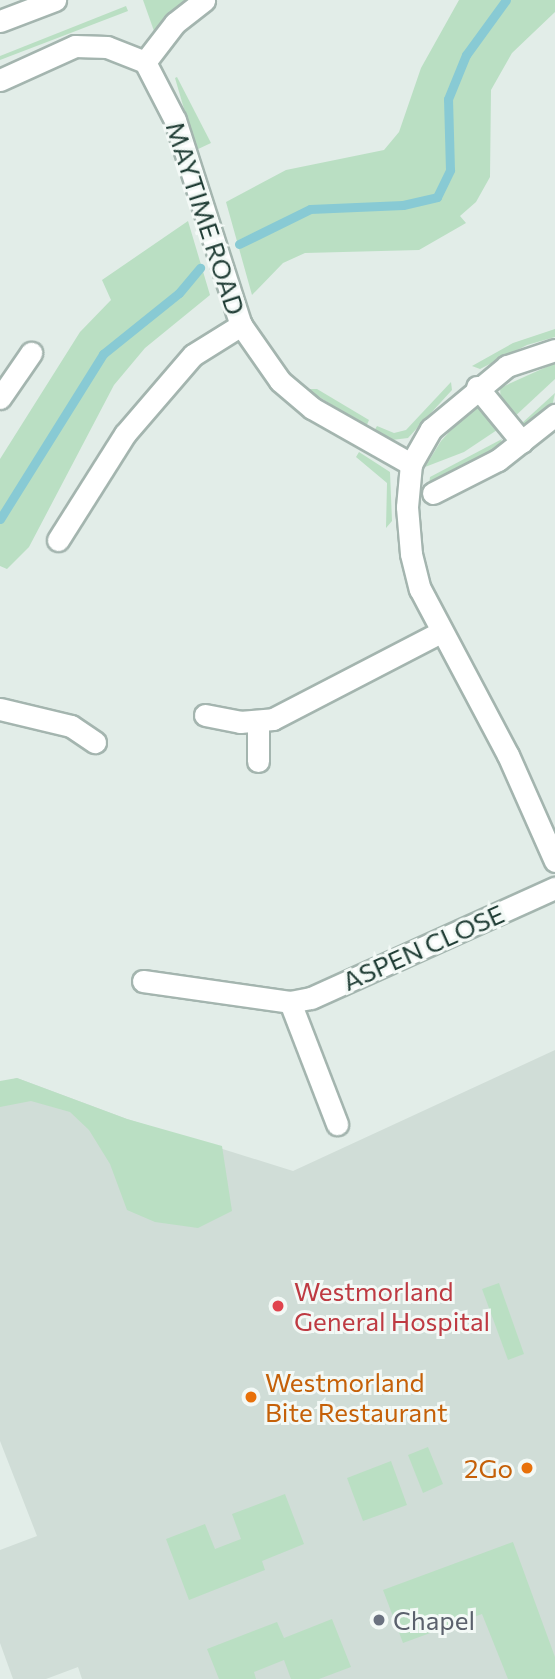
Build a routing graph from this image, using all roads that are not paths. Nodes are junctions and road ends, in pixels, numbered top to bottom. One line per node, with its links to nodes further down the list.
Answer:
1 (55, 0): 3 (street)
2 (204, 0): 4 (street)
3 (0, 21)
4 (145, 62): 5 (street); 6 (street, MAYTIME ROAD)
5 (0, 80)
6 (240, 325): 13 (street, MAYTIME ROAD); 15 (street)
7 (555, 349): 9 (street)
8 (31, 354): 10 (street)
9 (477, 387): 12 (street); 13 (street)
10 (0, 398)
11 (555, 415): 12 (street)
12 (522, 442): 14 (street)
13 (411, 464): 16 (street)
14 (433, 493)
15 (58, 540)
16 (441, 632): 19 (street); 22 (street)
17 (0, 709): 20 (street)
18 (205, 715): 19 (street)
19 (258, 723): 21 (street)
20 (95, 742)
21 (258, 761)
22 (555, 861)
23 (555, 888): 25 (street, ASPEN CLOSE)
24 (143, 981): 25 (street, ASPEN CLOSE)
25 (290, 1002): 26 (street)
26 (337, 1124)

